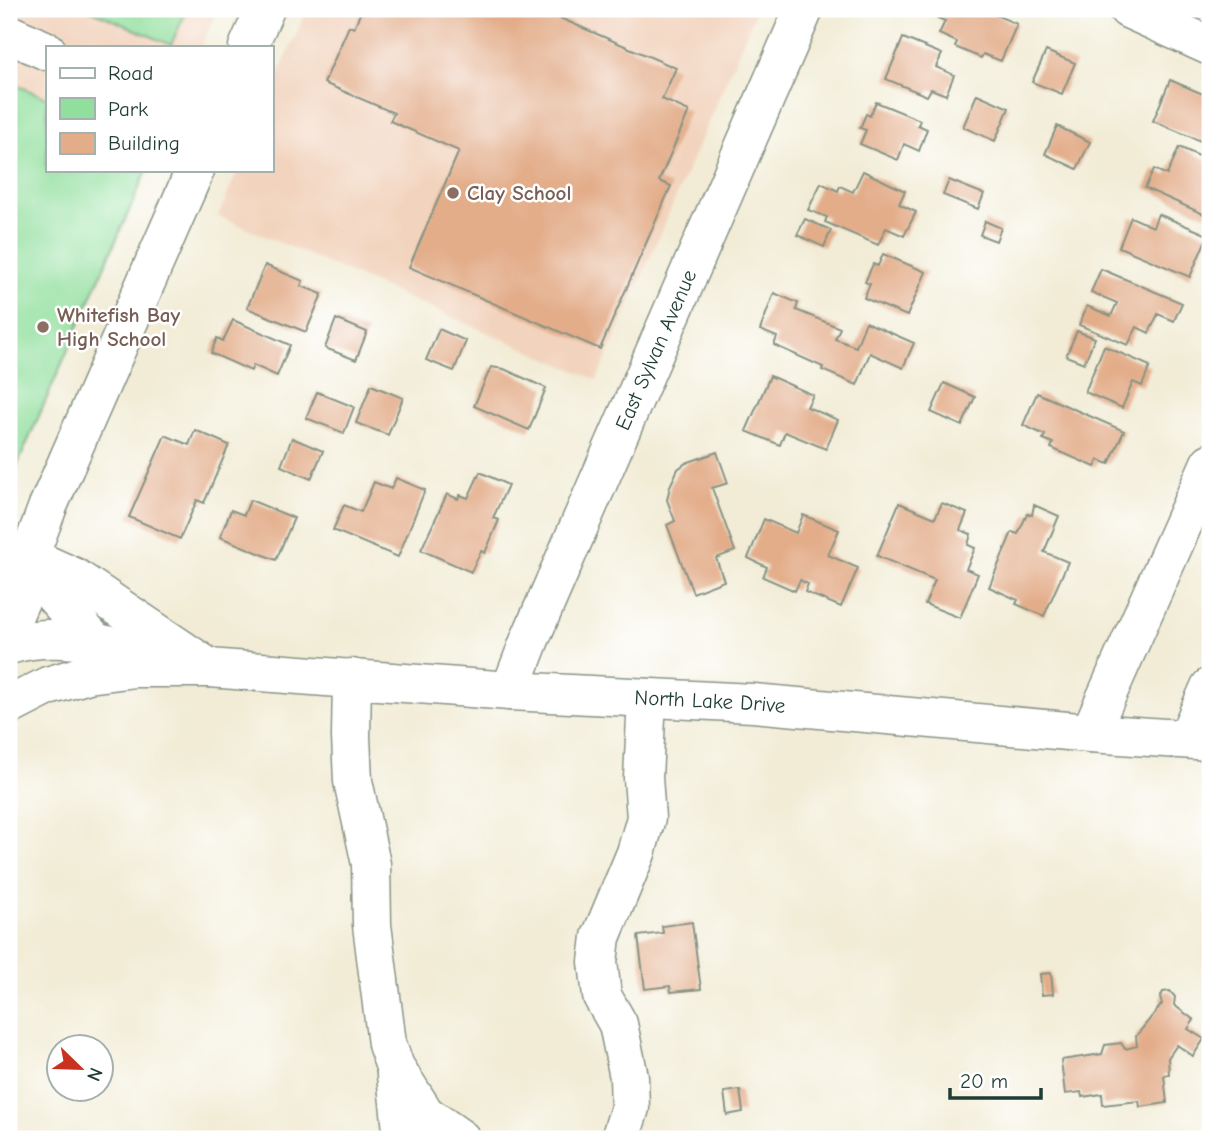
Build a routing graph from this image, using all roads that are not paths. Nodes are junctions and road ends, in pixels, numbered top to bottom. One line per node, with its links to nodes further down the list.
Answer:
1 (265, 9): 5 (street)
2 (804, 9): 17 (street, East Sylvan Avenue)
3 (1128, 9): 6 (street)
4 (9, 34): 7 (street)
5 (248, 46)
6 (1210, 46)
7 (46, 51)
8 (194, 172): 10 (street)
9 (1210, 463): 20 (street)
10 (16, 558): 11 (street); 13 (street); 14 (street)
11 (9, 626)
12 (9, 645): 13 (street, North Lake Drive)
13 (108, 656): 14 (street, North Lake Drive); 19 (street, North Lake Drive)
14 (209, 668): 15 (street, North Lake Drive)
15 (352, 678): 17 (street, North Lake Drive); 22 (street)
16 (1210, 687): 21 (street)
17 (510, 691): 18 (street, North Lake Drive)
18 (647, 698): 20 (street, North Lake Drive); 25 (street)
19 (9, 706)
20 (1090, 733): 21 (street, North Lake Drive)
21 (1199, 740)
22 (395, 1067): 23 (street); 24 (street)
23 (403, 1139)
24 (461, 1139)
25 (620, 1139)

